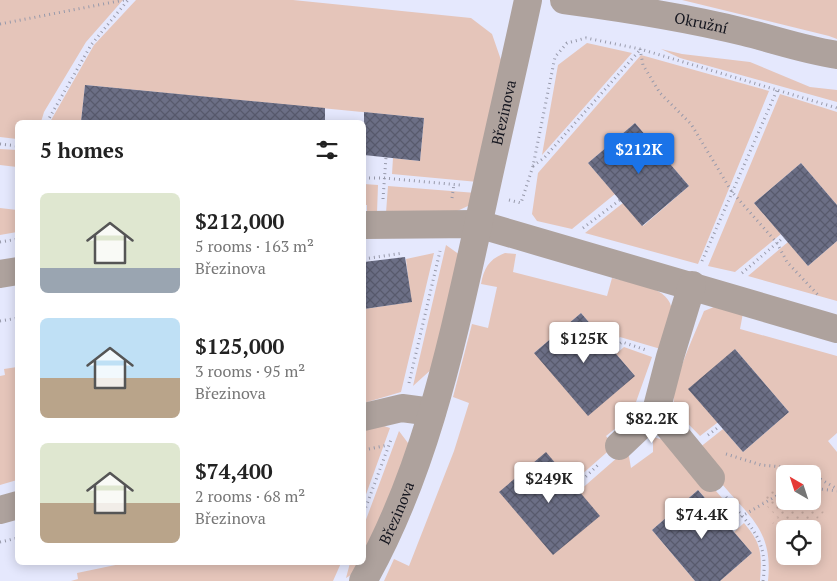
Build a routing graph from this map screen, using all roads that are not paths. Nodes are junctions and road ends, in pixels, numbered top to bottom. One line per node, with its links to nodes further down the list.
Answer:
1 (528, 0): 4 (street, Březinova)
2 (564, 0): 3 (street, Okružní)
3 (837, 55)
4 (478, 224): 5 (street); 8 (street); 10 (street, Březinova)
5 (372, 225)
6 (15, 272): 7 (street)
7 (0, 274)
8 (692, 285): 9 (street); 11 (street)
9 (837, 329)
10 (432, 412): 12 (street); 17 (street, Březinova)
11 (656, 412): 13 (street); 14 (street)
12 (366, 417)
13 (619, 446)
14 (711, 478)
15 (15, 506): 16 (street)
16 (0, 510)
17 (363, 581)

